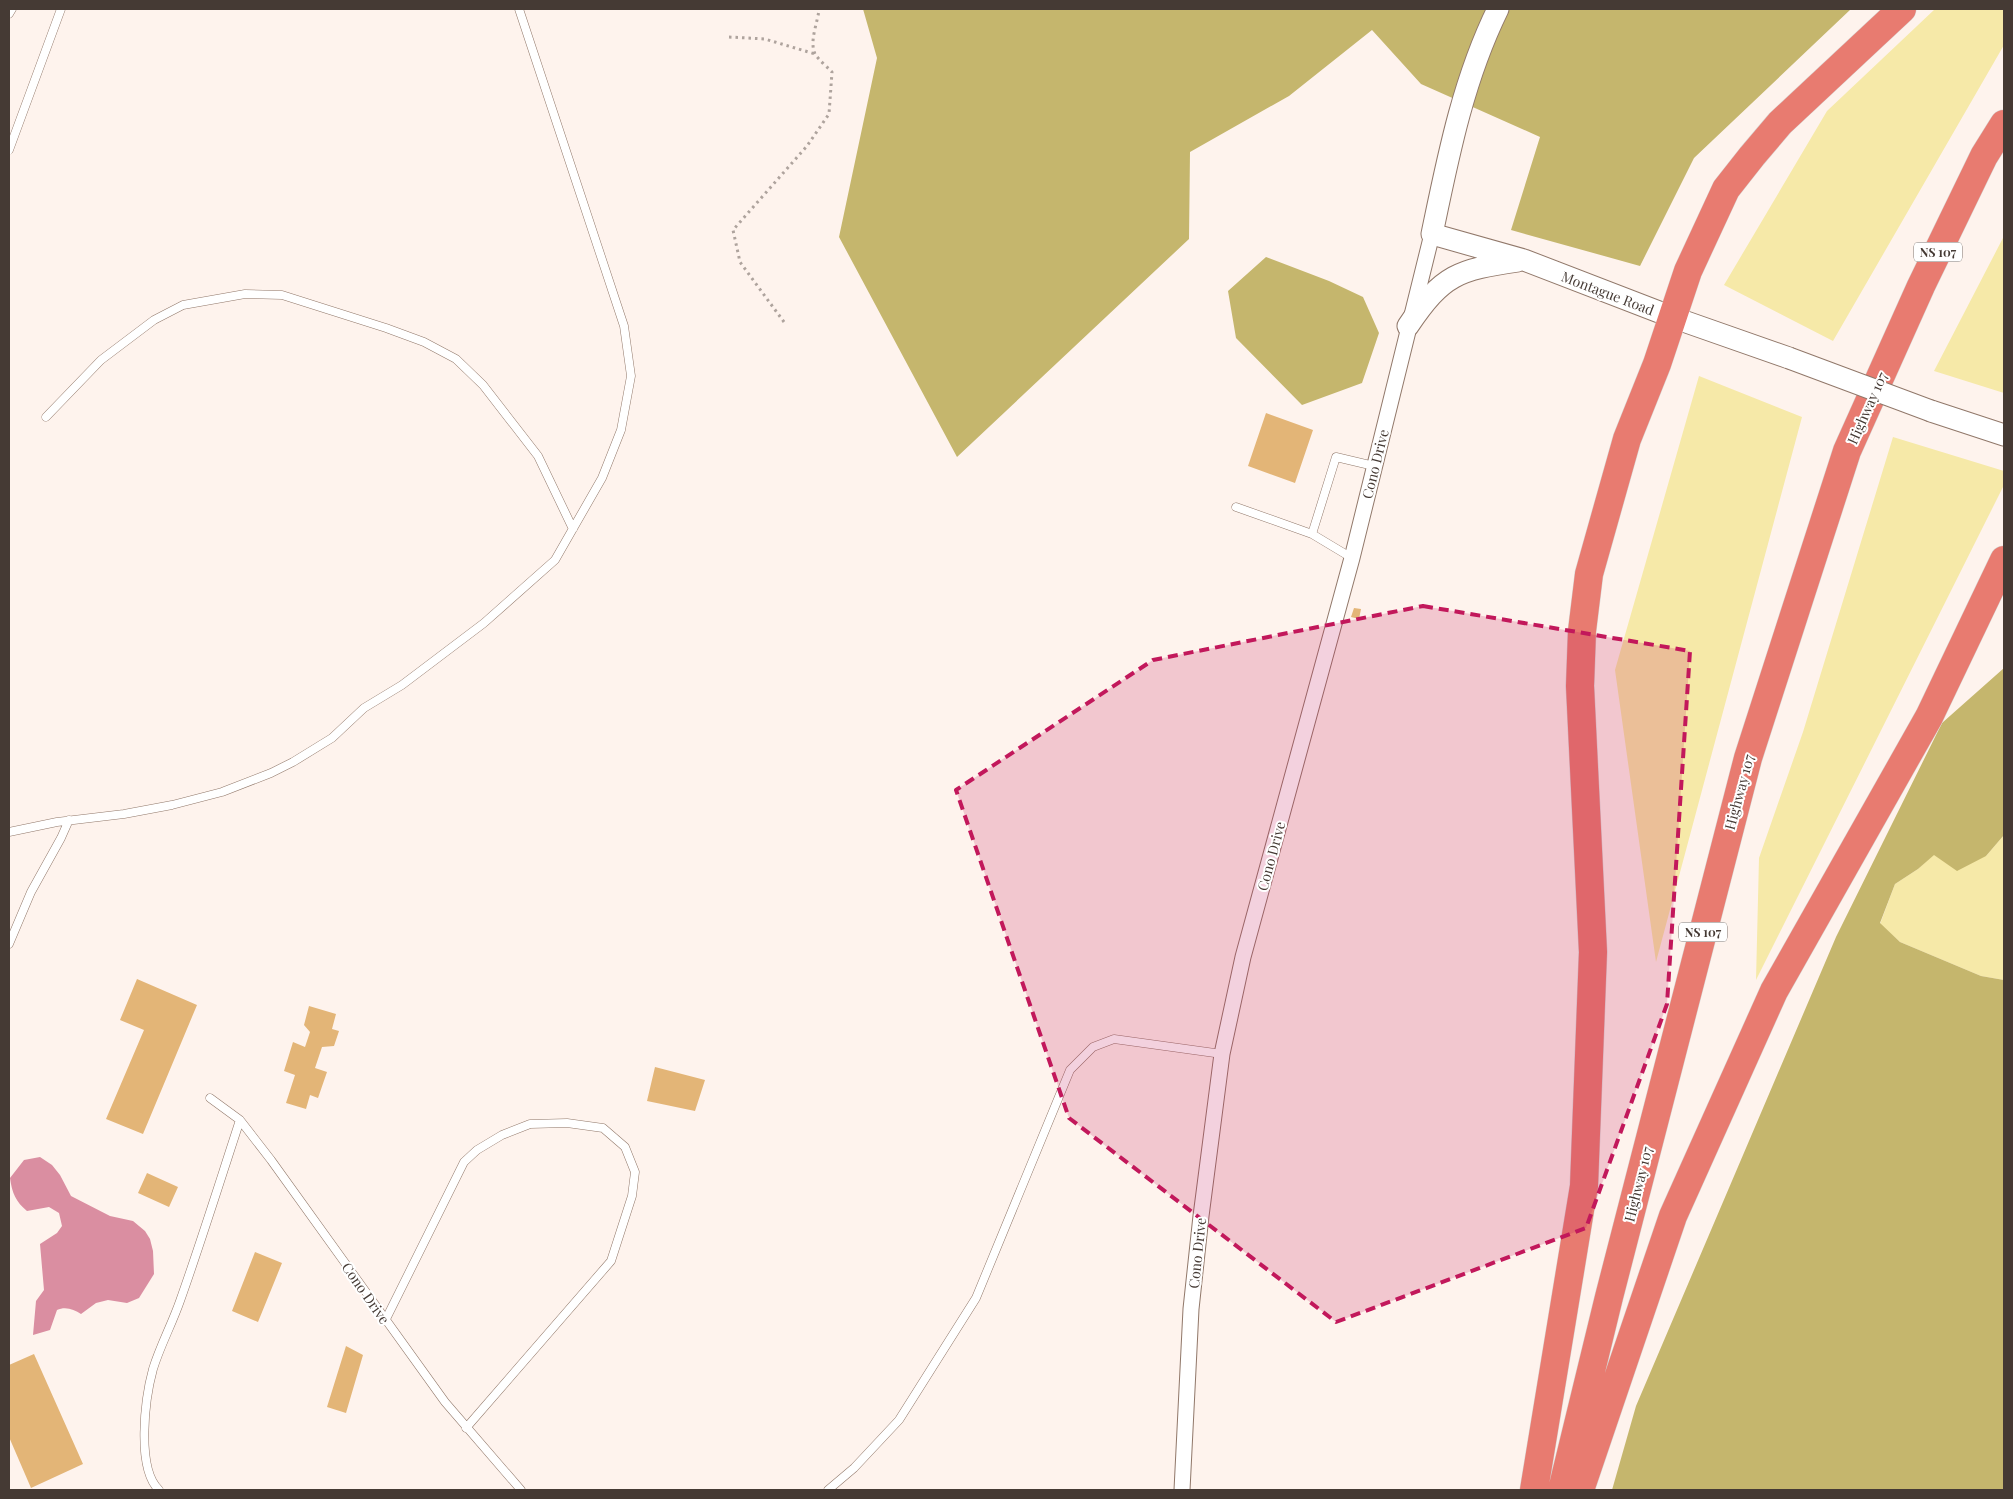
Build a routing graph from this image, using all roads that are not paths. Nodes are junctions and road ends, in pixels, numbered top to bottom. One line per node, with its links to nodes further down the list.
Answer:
1 (12, 9): 6 (lane)
2 (61, 9): 8 (lane)
3 (519, 9): 17 (lane)
4 (1498, 9): 9 (street)
5 (1902, 9): 11 (highway)
6 (9, 14)
7 (2004, 124): 34 (highway, Highway 107 / NS 107)
8 (9, 150)
9 (1432, 234): 10 (street, Montague Road); 12 (street, Cono Drive)
10 (1524, 260): 11 (street, Montague Road); 12 (street)
11 (1672, 317): 14 (street, Montague Road, bridge); 33 (highway)
12 (1408, 326): 15 (street, Cono Drive)
13 (46, 417): 17 (lane)
14 (2004, 435)
15 (1374, 466): 18 (lane); 19 (street, Cono Drive)
16 (1236, 507): 18 (lane)
17 (573, 529): 21 (lane)
18 (1312, 534): 19 (lane)
19 (1352, 558): 24 (street, Cono Drive)
20 (2004, 560): 35 (highway)
21 (68, 820): 22 (lane); 23 (lane)
22 (9, 832)
23 (9, 944)
24 (1222, 1054): 31 (lane); 32 (street, Cono Drive)
25 (210, 1098): 26 (lane, Cono Drive)
26 (240, 1120): 27 (lane, Cono Drive); 29 (lane)
27 (385, 1321): 28 (lane, Cono Drive); 28 (lane)
28 (466, 1428): 30 (lane, Cono Drive)
29 (159, 1490)
30 (521, 1490)
31 (828, 1490)
32 (1182, 1490)
33 (1534, 1490)
34 (1562, 1490)
35 (1580, 1490)

